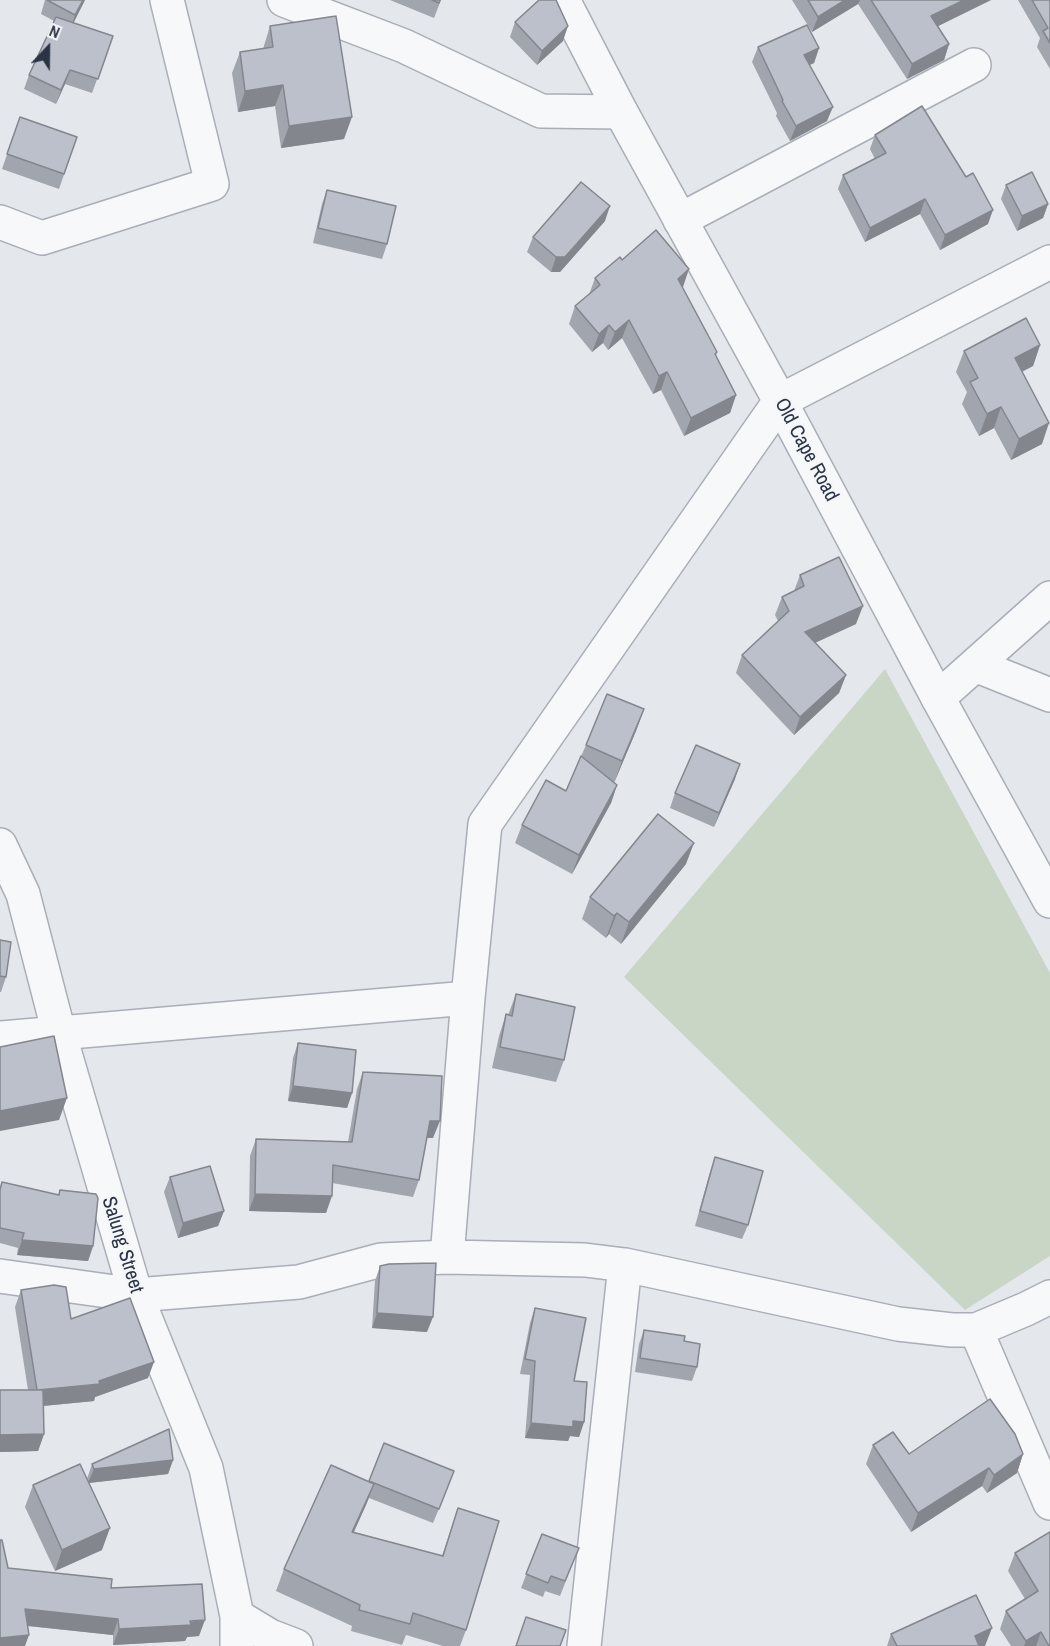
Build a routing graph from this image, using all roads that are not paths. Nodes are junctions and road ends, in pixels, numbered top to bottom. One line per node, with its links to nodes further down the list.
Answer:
1 (167, 0): 7 (street)
2 (284, 0): 5 (street)
3 (563, 0): 5 (street, Old Cape Road)
4 (974, 65): 6 (street)
5 (621, 112): 6 (street, Old Cape Road)
6 (680, 220): 9 (street, Old Cape Road)
7 (0, 222)
8 (1050, 262): 9 (street)
9 (780, 401): 13 (street, Old Cape Road); 16 (street)
10 (1050, 598): 11 (street)
11 (975, 666): 12 (street); 13 (street)
12 (1050, 695)
13 (938, 698): 15 (street, Old Cape Road)
14 (0, 845): 17 (street, Salung Street)
15 (1050, 901)
16 (468, 998): 17 (street); 19 (street)
17 (59, 1034): 18 (street); 22 (street, Salung Street)
18 (0, 1038)
19 (447, 1257): 20 (street); 22 (street)
20 (625, 1265): 24 (street); 28 (street)
21 (0, 1276): 22 (street)
22 (136, 1295): 26 (street, Salung Street)
23 (1050, 1297): 24 (street)
24 (976, 1330): 25 (street)
25 (1050, 1503)
26 (237, 1631): 27 (street)
27 (296, 1646)
28 (584, 1646)

